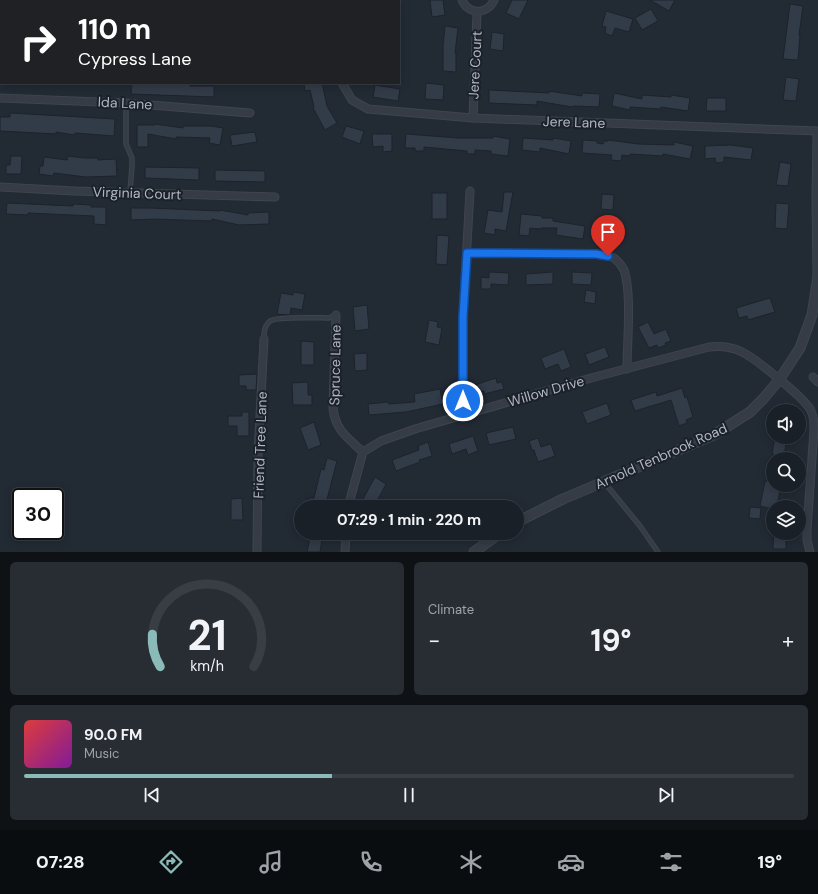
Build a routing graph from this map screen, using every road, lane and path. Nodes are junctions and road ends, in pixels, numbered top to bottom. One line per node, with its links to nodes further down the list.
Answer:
1 (462, 0): 3 (street, Jere Court)
2 (494, 0): 3 (street, Jere Court)
3 (477, 12): 8 (street, Jere Court)
4 (343, 84): 8 (street, Jere Lane)
5 (0, 98): 6 (street, Ida Lane)
6 (126, 103): 7 (street, Ida Lane); 13 (lane)
7 (250, 113)
8 (473, 118): 9 (street, Jere Lane)
9 (818, 131)
10 (818, 135): 15 (street, Arnold Tenbrook Road)
11 (0, 187): 13 (street, Virginia Court)
12 (470, 191): 16 (street)
13 (130, 193): 14 (street, Virginia Court)
14 (275, 197)
15 (818, 229): 17 (street, Arnold Tenbrook Road)
16 (467, 253): 21 (street); 24 (street)
17 (818, 276): 18 (street, Arnold Tenbrook Road)
18 (817, 298): 22 (street, Arnold Tenbrook Road)
19 (336, 315): 20 (lane); 25 (street, Spruce Lane)
20 (264, 338): 31 (street, Friend Tree Lane)
21 (627, 369): 22 (street, Willow Drive); 24 (street, Willow Drive)
22 (780, 380): 23 (street, Willow Drive); 26 (street, Arnold Tenbrook Road)
23 (815, 413): 35 (street)
24 (463, 415): 25 (street, Willow Drive)
25 (363, 452): 27 (street)
26 (604, 481): 28 (street, Arnold Tenbrook Road); 34 (lane)
27 (350, 500)
28 (524, 518)
29 (346, 540): 32 (street)
30 (486, 540): 33 (street)
31 (256, 552)
32 (345, 552)
33 (474, 552)
34 (658, 552)
35 (810, 552)

